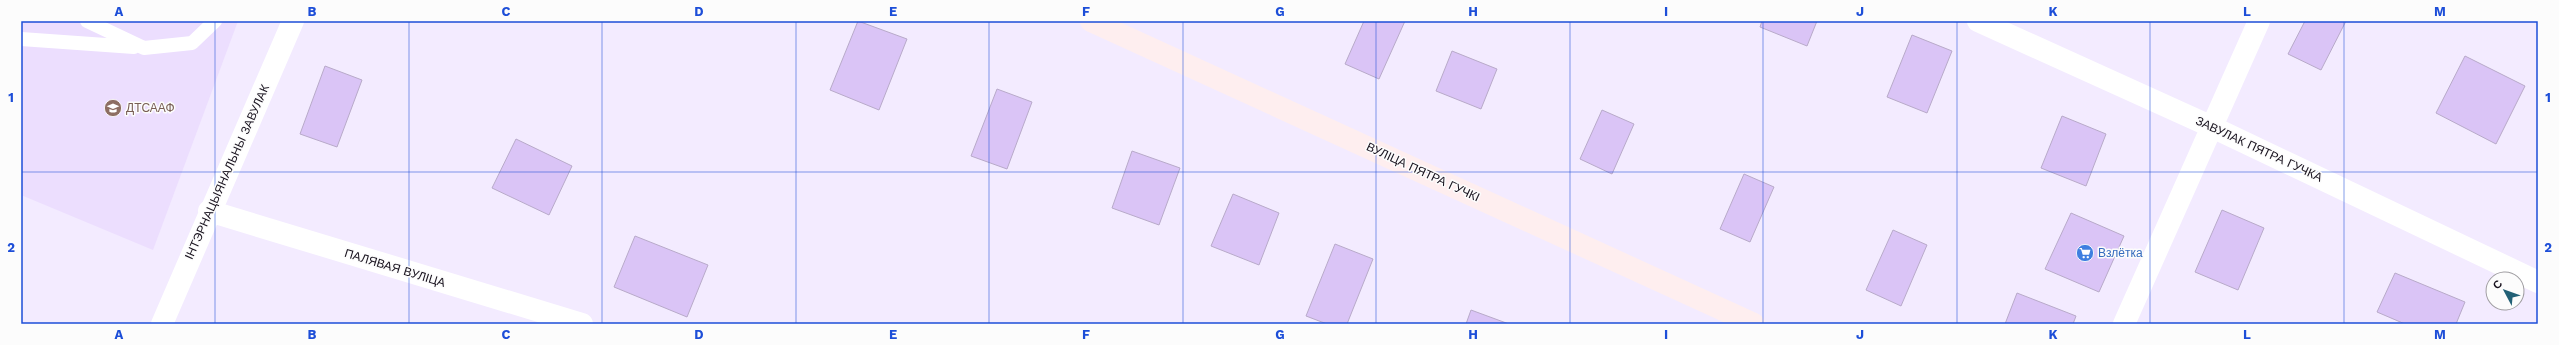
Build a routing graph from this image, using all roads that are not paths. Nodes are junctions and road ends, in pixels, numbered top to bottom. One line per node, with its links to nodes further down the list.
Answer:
1 (87, 21): 8 (lane)
2 (215, 21): 8 (lane)
3 (293, 21): 10 (street, ІНТЭРНАЦЫЯНАЛЬНЫ ЗАВУЛАК)
4 (1091, 21): 14 (street, ВУЛІЦА ПЯТРА ГУЧКІ)
5 (1978, 21): 9 (street, ЗАВУЛАК ПЯТРА ГУЧКА)
6 (2259, 21): 9 (street)
7 (21, 39): 8 (lane)
8 (144, 48)
9 (2210, 126): 11 (street, ЗАВУЛАК ПЯТРА ГУЧКА); 15 (street)
10 (209, 211): 12 (street, ІНТЭРНАЦЫЯНАЛЬНЫ ЗАВУЛАК); 13 (street, ПАЛЯВАЯ ВУЛІЦА)
11 (2538, 282)
12 (162, 324)
13 (582, 324)
14 (1754, 324)
15 (2124, 324)

